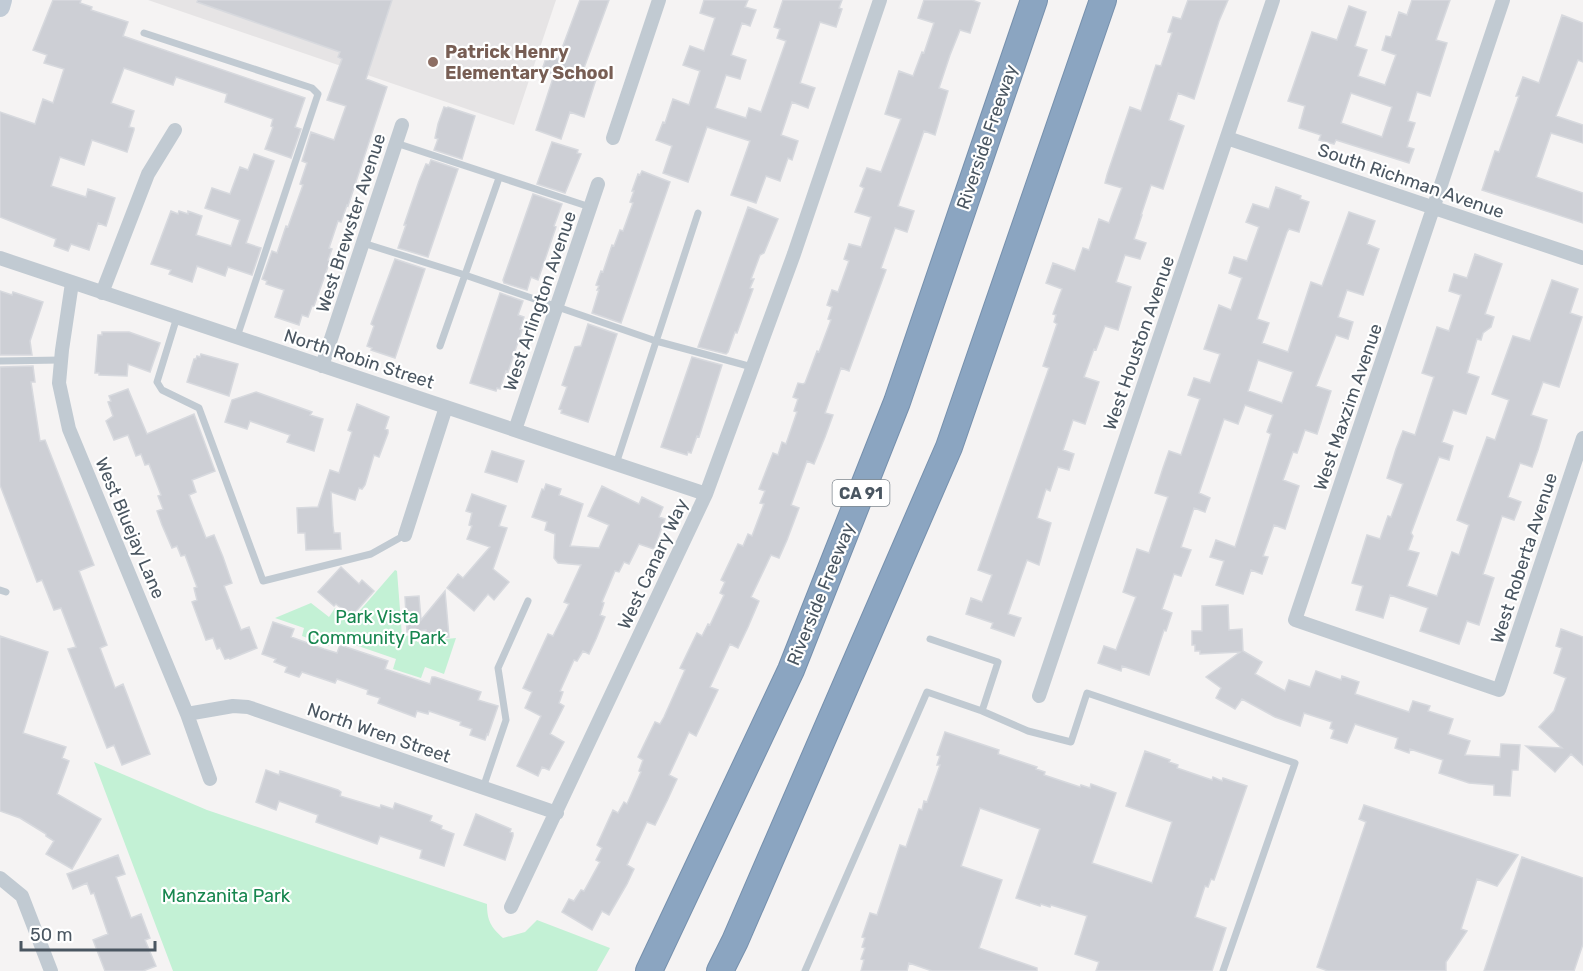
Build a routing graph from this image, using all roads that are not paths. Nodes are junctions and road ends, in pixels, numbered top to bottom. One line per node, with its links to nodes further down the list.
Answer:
1 (2, 0): 8 (street)
2 (659, 0): 12 (street)
3 (880, 0): 34 (street, West Canary Way)
4 (1034, 0): 53 (highway, Riverside Freeway / CA 91)
5 (1103, 0): 54 (highway)
6 (1273, 0): 13 (street, West Houston Avenue)
7 (1503, 0): 18 (street, West Maxzim Avenue)
8 (0, 7)
9 (144, 33): 28 (lane)
10 (402, 125): 14 (street, West Brewster Avenue)
11 (175, 130): 25 (street)
12 (613, 138)
13 (1227, 138): 18 (street, South Richman Avenue); 44 (street, West Houston Avenue)
14 (396, 143): 15 (lane); 20 (street, West Brewster Avenue)
15 (498, 178): 17 (lane); 23 (lane)
16 (598, 184): 17 (street, West Arlington Avenue)
17 (591, 207): 26 (street, West Arlington Avenue)
18 (1435, 208): 22 (street, South Richman Avenue); 43 (street, West Maxzim Avenue)
19 (698, 213): 29 (lane)
20 (363, 243): 23 (lane); 33 (street, West Brewster Avenue)
21 (0, 258): 24 (street, North Robin Street)
22 (1583, 258)
23 (465, 275): 26 (lane); 30 (lane)
24 (72, 283): 25 (street, North Robin Street); 31 (street, West Bluejay Lane)
25 (102, 292): 27 (street, North Robin Street)
26 (557, 306): 29 (lane); 36 (street, West Arlington Avenue)
27 (177, 317): 28 (street, North Robin Street); 40 (lane)
28 (237, 338): 33 (street, North Robin Street)
29 (656, 341): 34 (lane); 38 (lane)
30 (440, 345)
31 (61, 360): 32 (lane); 46 (street, West Bluejay Lane)
32 (0, 361)
33 (322, 366): 35 (street, North Robin Street)
34 (752, 367): 39 (street, West Canary Way)
35 (446, 407): 36 (street, North Robin Street); 40 (street)
36 (515, 430): 38 (street, North Robin Street)
37 (1583, 438): 43 (street, West Roberta Avenue)
38 (616, 464): 39 (street, North Robin Street)
39 (706, 494): 49 (street, West Canary Way)
40 (405, 535)
41 (528, 601): 48 (lane)
42 (930, 639): 45 (lane)
43 (1499, 690)
44 (1039, 696)
45 (982, 711): 55 (lane); 56 (lane)
46 (187, 714): 47 (street, West Bluejay Lane); 48 (street, North Wren Street)
47 (210, 779)
48 (483, 788): 49 (street, North Wren Street)
49 (557, 813): 51 (street, West Canary Way)
50 (0, 878): 52 (street)
51 (511, 907)
52 (51, 971)
53 (649, 971)
54 (722, 971)
55 (805, 971)
56 (1223, 971)

